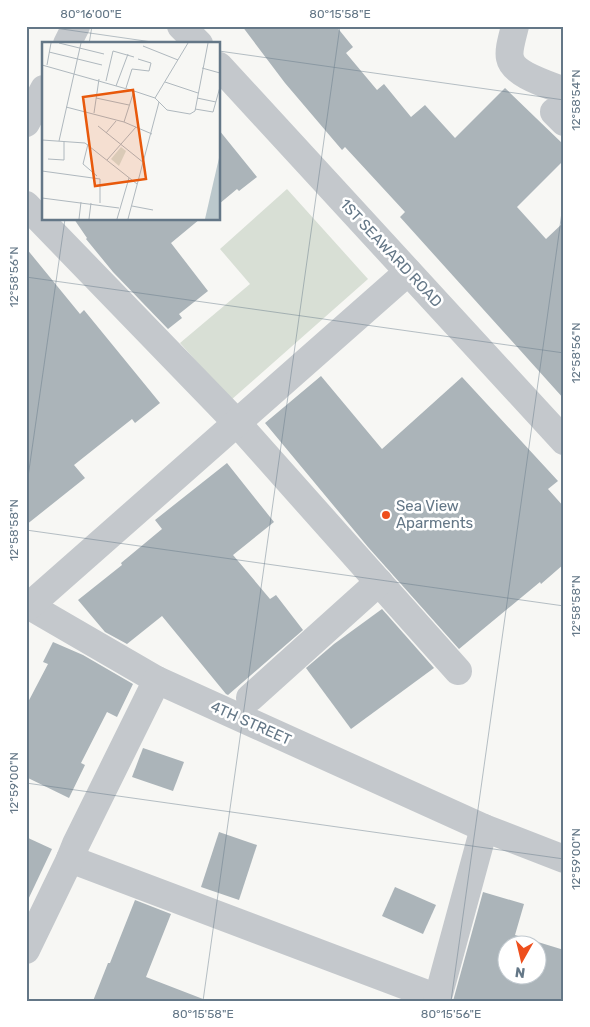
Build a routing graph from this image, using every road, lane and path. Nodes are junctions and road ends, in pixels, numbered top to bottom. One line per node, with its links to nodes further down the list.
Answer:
1 (76, 26): 3 (street)
2 (515, 26): 6 (street)
3 (68, 42)
4 (220, 67): 9 (street, 1ST SEAWARD ROAD)
5 (42, 93): 7 (street)
6 (560, 108)
7 (26, 122)
8 (26, 205): 10 (street)
9 (408, 272): 10 (street); 11 (street, 1ST SEAWARD ROAD)
10 (237, 423): 12 (street); 13 (street)
11 (564, 441)
12 (379, 582): 14 (street); 16 (street)
13 (28, 605): 15 (street, 4TH STREET)
14 (458, 671)
15 (157, 680): 17 (street, 4TH STREET); 18 (street)
16 (250, 698)
17 (484, 828): 19 (street, 4TH STREET); 21 (street)
18 (70, 859): 20 (street); 21 (street)
19 (564, 859)
20 (26, 950)
21 (437, 999)

